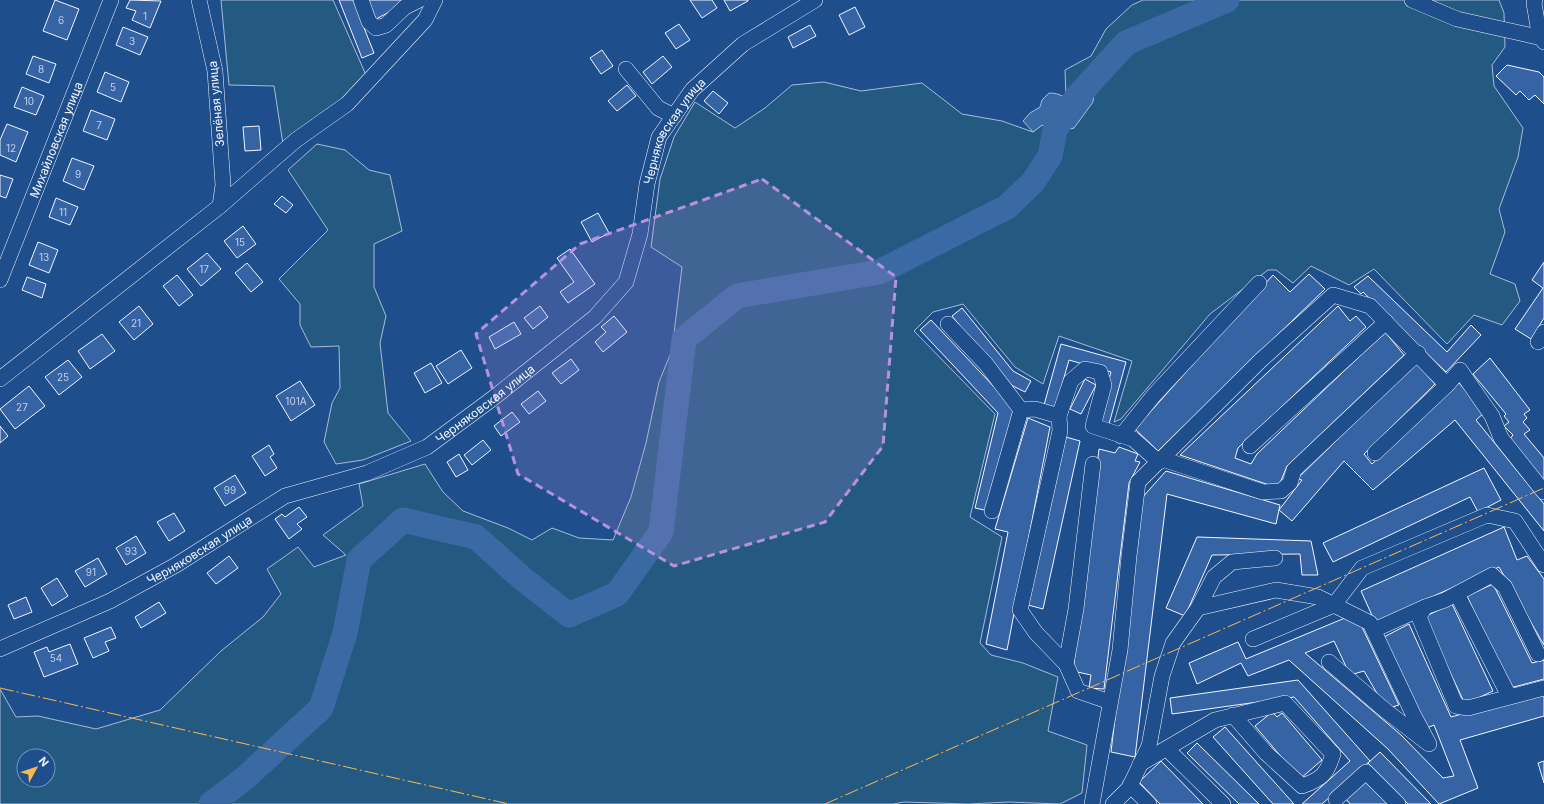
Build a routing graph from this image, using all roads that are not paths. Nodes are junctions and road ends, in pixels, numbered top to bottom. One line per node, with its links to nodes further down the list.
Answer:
1 (111, 0): 13 (street, Михайловская улица)
2 (199, 0): 12 (street, Зелёная улица)
3 (361, 0): 4 (street)
4 (419, 0)
5 (435, 0): 12 (street)
6 (815, 0): 11 (street, Черняковская улица)
7 (1412, 0): 9 (street)
8 (1535, 0): 9 (street)
9 (1543, 40)
10 (626, 69): 11 (street)
11 (674, 116): 37 (street, Черняковская улица)
12 (220, 206): 18 (street)
13 (0, 280)
14 (1259, 282): 22 (street)
15 (1386, 322): 17 (street); 23 (street); 25 (street)
16 (948, 324): 20 (street)
17 (1418, 353): 19 (street); 25 (street)
18 (0, 379)
19 (1447, 385): 24 (street); 27 (street)
20 (1021, 410): 21 (street); 28 (street)
21 (1059, 416): 22 (street); 40 (street)
22 (1121, 436): 25 (street)
23 (1250, 446)
24 (1375, 453)
25 (1160, 460): 43 (street)
26 (1093, 464): 40 (street)
27 (1544, 492)
28 (992, 511)
29 (1275, 558): 34 (street)
30 (1544, 565): 32 (street)
31 (1457, 594): 33 (street); 38 (street); 42 (street)
32 (1334, 605): 34 (street); 35 (street); 36 (street)
33 (1425, 607): 35 (street); 42 (street)
34 (1198, 608): 46 (street)
35 (1374, 630): 39 (street)
36 (1253, 639)
37 (0, 649)
38 (1538, 654)
39 (1329, 662)
40 (1066, 664): 43 (street)
41 (1544, 688): 42 (street)
42 (1509, 696)
43 (1110, 702): 49 (street)
44 (1233, 716): 44 (street); 45 (street)
45 (1167, 749): 46 (street); 52 (street)
46 (1140, 764): 47 (street)
47 (1130, 785): 50 (street); 51 (street)
48 (1336, 802): 53 (street)
49 (1092, 804)
50 (1113, 804)
51 (1149, 804)
52 (1223, 804)
53 (1398, 804)

